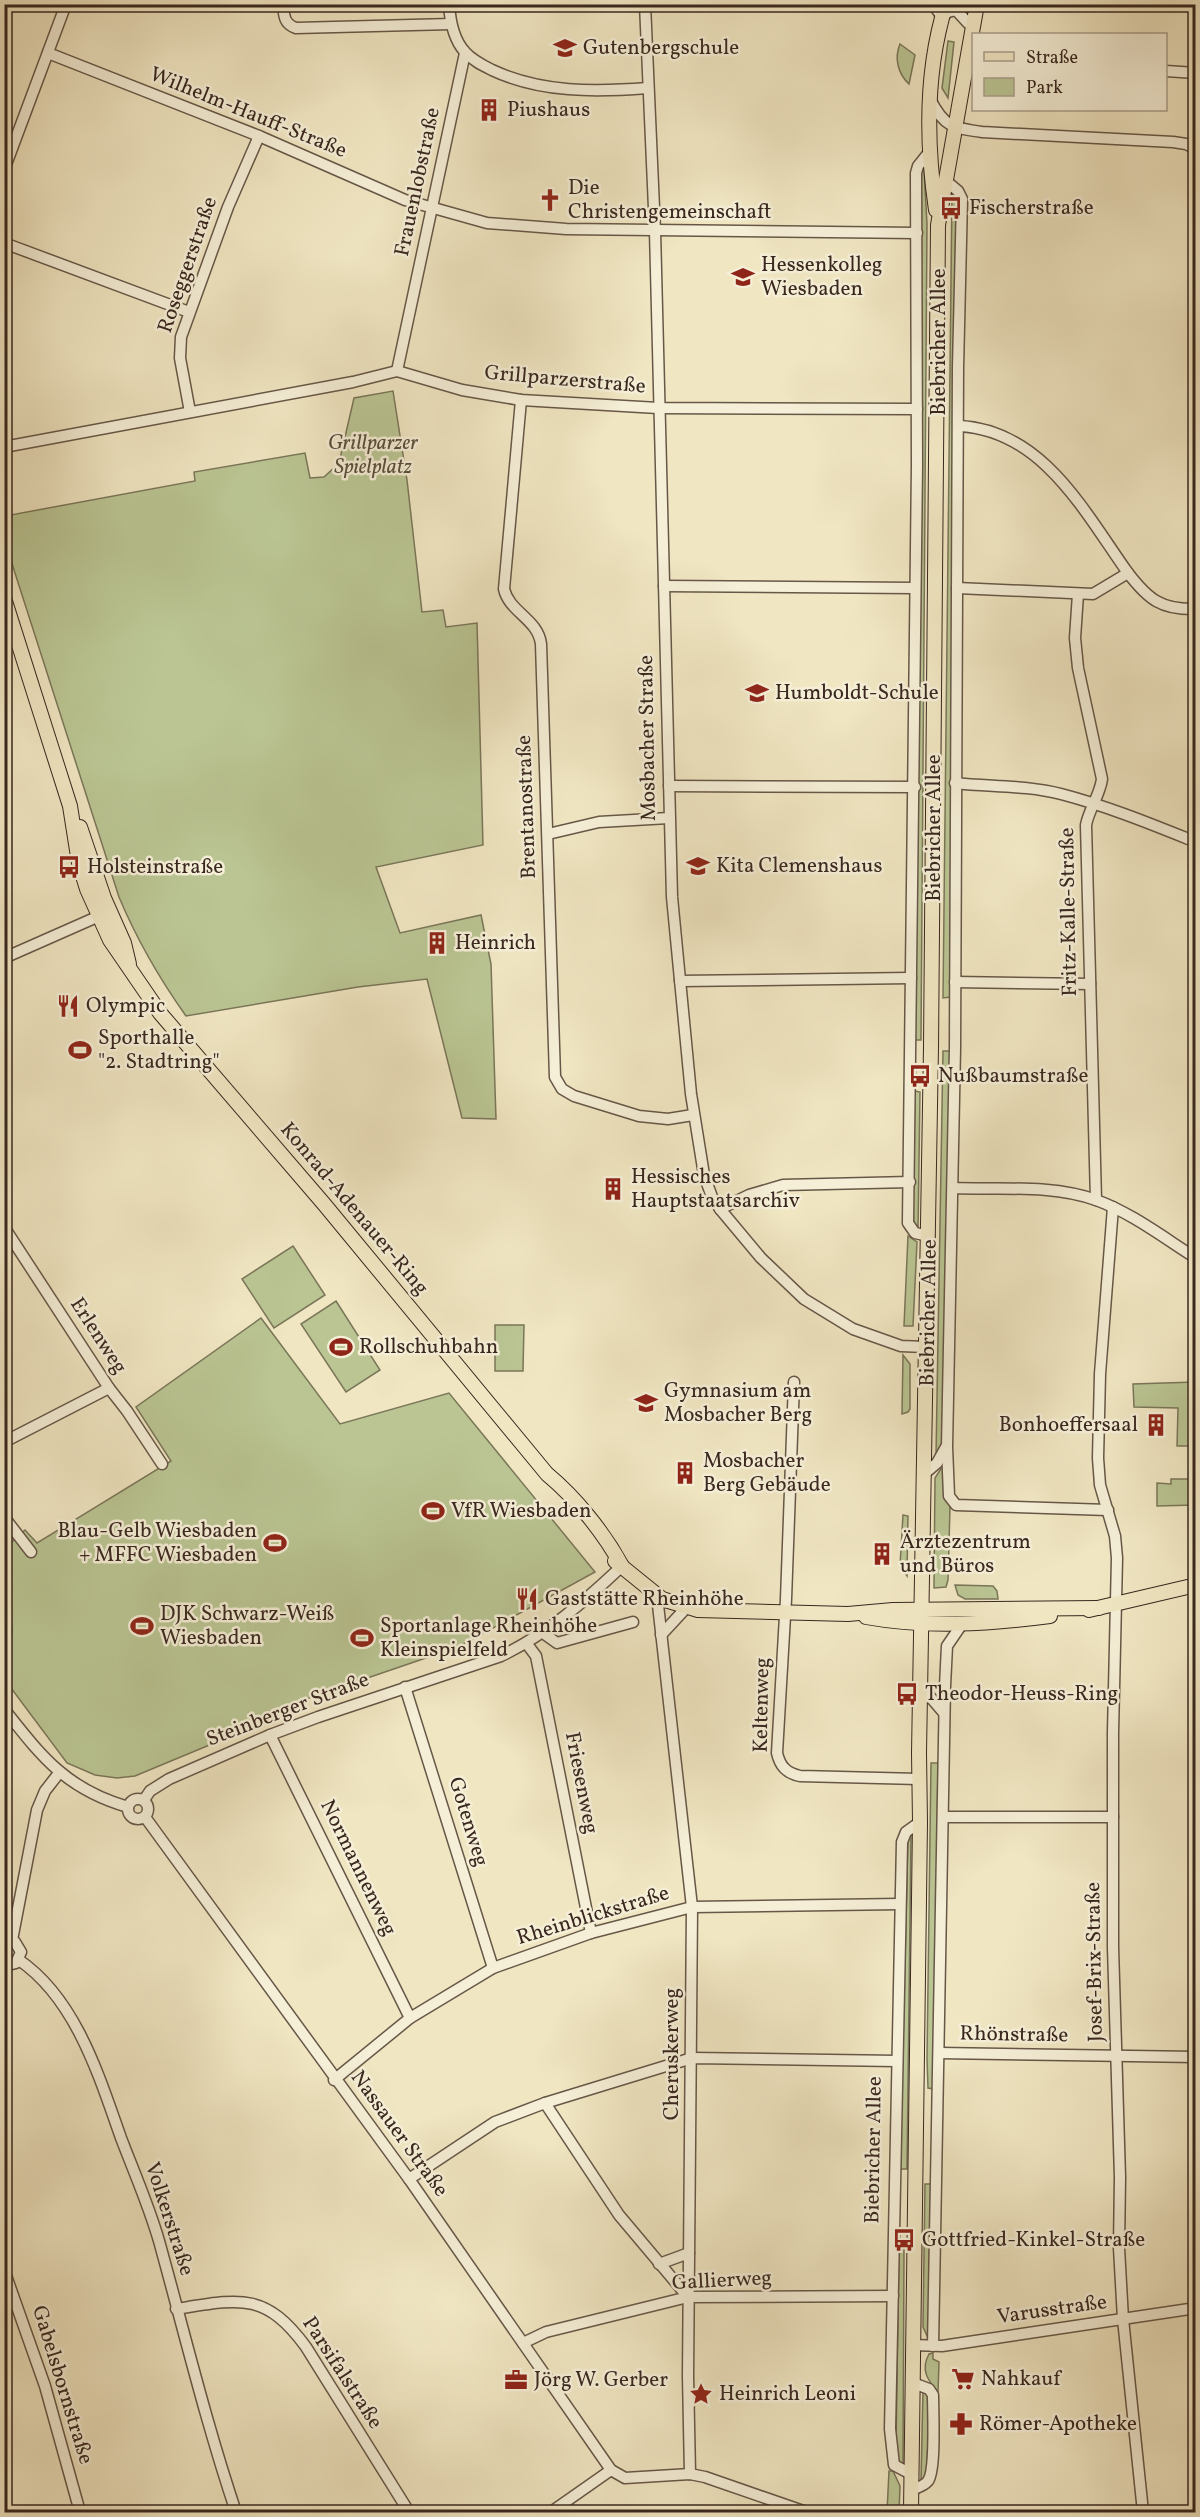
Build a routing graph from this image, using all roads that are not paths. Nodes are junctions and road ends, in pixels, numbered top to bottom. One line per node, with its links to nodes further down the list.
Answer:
1 (66, 4): 11 (street)
2 (283, 4): 9 (street)
3 (449, 4): 9 (street)
4 (645, 4): 17 (street, Mosbacher Straße)
5 (933, 4): 8 (street)
6 (963, 4): 10 (street)
7 (977, 4): 10 (main road, Biebricher Allee)
8 (944, 11): 10 (street); 18 (main road, Biebricher Allee)
9 (451, 24): 12 (street)
10 (970, 39): 16 (main road, Biebricher Allee)
11 (48, 53): 20 (street, Wilhelm-Hauff-Straße); 23 (street)
12 (465, 53): 17 (street); 25 (street, Frauenlobstraße)
13 (1167, 71): 14 (street)
14 (1195, 72)
15 (972, 76): 16 (street)
16 (961, 84): 19 (main road, Biebricher Allee)
17 (648, 87): 27 (street, Mosbacher Straße)
18 (930, 99): 19 (street); 22 (main road, Biebricher Allee)
19 (954, 128): 21 (street); 24 (main road, Biebricher Allee)
20 (259, 136): 25 (street, Wilhelm-Hauff-Straße); 30 (street, Roseggerstraße)
21 (1196, 149)
22 (930, 151): 26 (main road, Biebricher Allee); 28 (street, Biebricher Allee)
23 (4, 170)
24 (945, 180): 26 (main road, Biebricher Allee); 36 (street, Biebricher Allee)
25 (433, 209): 27 (street, Wilhelm-Hauff-Straße); 31 (street, Frauenlobstraße)
26 (938, 225): 65 (main road, Biebricher Allee)
27 (655, 231): 28 (street, Wilhelm-Hauff-Straße); 33 (street, Mosbacher Straße)
28 (917, 233): 34 (street, Biebricher Allee)
29 (4, 243): 30 (street)
30 (189, 312): 35 (street, Roseggerstraße)
31 (397, 371): 32 (street, Grillparzerstraße); 35 (street)
32 (521, 400): 33 (street, Grillparzerstraße); 50 (street, Brentanostraße)
33 (658, 408): 34 (street, Grillparzerstraße); 39 (street, Mosbacher Straße)
34 (917, 409): 40 (street, Biebricher Allee)
35 (190, 412): 37 (street)
36 (959, 426): 38 (street); 41 (street, Biebricher Allee)
37 (4, 447)
38 (1128, 573): 42 (street); 44 (street)
39 (664, 586): 40 (street); 46 (street, Mosbacher Straße)
40 (914, 588): 47 (street, Biebricher Allee)
41 (957, 588): 42 (street); 45 (street, Biebricher Allee)
42 (1077, 594): 48 (street, Fritz-Kalle-Straße)
43 (4, 598): 52 (main road, Konrad-Adenauer-Ring)
44 (1196, 609)
45 (955, 783): 48 (street); 56 (street, Biebricher Allee)
46 (669, 786): 47 (street); 49 (street, Mosbacher Straße)
47 (915, 787): 54 (street, Biebricher Allee)
48 (1092, 804): 51 (street); 57 (street, Fritz-Kalle-Straße)
49 (669, 818): 50 (street); 55 (street, Mosbacher Straße)
50 (548, 834): 58 (street, Brentanostraße)
51 (1196, 842)
52 (104, 913): 53 (street); 77 (main road, Konrad-Adenauer-Ring)
53 (4, 958)
54 (911, 978): 55 (street); 59 (street, Biebricher Allee)
55 (680, 981): 58 (street, Mosbacher Straße)
56 (955, 982): 57 (street); 60 (street, Biebricher Allee)
57 (1090, 984): 61 (street, Fritz-Kalle-Straße)
58 (693, 1115): 63 (street, Mosbacher Straße)
59 (910, 1182): 63 (street); 65 (street, Biebricher Allee)
60 (953, 1188): 61 (street); 71 (street, Biebricher Allee)
61 (1096, 1200): 62 (street)
62 (1113, 1207): 66 (street); 74 (street)
63 (720, 1209): 67 (street, Mosbacher Straße)
64 (4, 1227): 69 (street, Erlenweg)
65 (928, 1236): 67 (main road, Biebricher Allee)
66 (1196, 1258)
67 (925, 1347): 73 (main road, Biebricher Allee)
68 (794, 1382): 83 (street, Keltenweg)
69 (109, 1388): 70 (street); 72 (street, Erlenweg)
70 (4, 1442)
71 (947, 1447): 73 (street); 74 (street, Biebricher Allee)
72 (162, 1464)
73 (924, 1474): 84 (main road, Biebricher Allee)
74 (1107, 1510): 80 (street)
75 (4, 1518): 76 (street)
76 (31, 1552)
77 (622, 1566): 79 (main road, Konrad-Adenauer-Ring); 87 (street, Steinberger Straße)
78 (1196, 1585): 80 (main road)
79 (657, 1596): 81 (main road, Konrad-Adenauer-Ring); 88 (street, Cheruskerweg)
80 (1117, 1605): 82 (main road); 100 (street, Josef-Brix-Straße)
81 (686, 1608): 83 (main road, Konrad-Adenauer-Ring); 88 (street)
82 (1099, 1608): 84 (main road); 86 (main road)
83 (784, 1612): 84 (main road, Konrad-Adenauer-Ring); 96 (street, Keltenweg)
84 (921, 1617): 86 (main road); 90 (main road, Biebricher Allee)
85 (633, 1622): 87 (street)
86 (962, 1624): 93 (street)
87 (543, 1633): 89 (street, Steinberger Straße)
88 (661, 1635): 104 (street, Cheruskerweg)
89 (527, 1644): 91 (street, Steinberger Straße); 105 (street, Friesenweg)
90 (920, 1685): 93 (street); 96 (main road, Biebricher Allee)
91 (405, 1687): 94 (street, Steinberger Straße); 109 (street, Gotenweg)
92 (4, 1709): 95 (street)
93 (944, 1713): 99 (street)
94 (270, 1735): 97 (street, Steinberger Straße); 110 (street, Normannenweg)
95 (59, 1773): 98 (street); 106 (street, Volkerstraße)
96 (919, 1779): 102 (main road, Biebricher Allee)
97 (147, 1796): 98 (street, Steinberger Straße); 101 (street)
98 (128, 1807): 101 (street)
99 (944, 1817): 100 (street); 111 (street)
100 (1113, 1817): 112 (street, Josef-Brix-Straße)
101 (148, 1821): 116 (street, Nassauer Straße)
102 (920, 1822): 103 (street, Biebricher Allee); 128 (main road, Biebricher Allee)
103 (900, 1904): 104 (street, Rheinblickstraße); 115 (street, Biebricher Allee)
104 (692, 1907): 105 (street, Rheinblickstraße); 114 (street, Cheruskerweg)
105 (591, 1933): 109 (street, Rheinblickstraße)
106 (8, 1940): 107 (street, Volkerstraße)
107 (19, 1960): 108 (street); 125 (street, Volkerstraße)
108 (4, 1966)
109 (493, 1968): 110 (street, Rheinblickstraße)
110 (410, 2018): 116 (street, Rheinblickstraße)
111 (939, 2053): 112 (street, Rhönstraße); 129 (street)
112 (1117, 2056): 113 (street, Rhönstraße); 126 (street, Josef-Brix-Straße)
113 (1196, 2057)
114 (692, 2058): 115 (street); 117 (street); 119 (street, Cheruskerweg)
115 (897, 2061): 122 (street, Biebricher Allee)
116 (334, 2080): 118 (street, Nassauer Straße)
117 (545, 2103): 118 (street); 120 (street)
118 (409, 2179): 127 (street, Nassauer Straße)
119 (689, 2253): 120 (street); 123 (street, Cheruskerweg)
120 (659, 2264): 123 (street)
121 (4, 2270): 136 (street, Gabelsbornstraße)
122 (893, 2296): 123 (street, Gallierweg); 133 (street, Biebricher Allee)
123 (688, 2298): 127 (street, Gallierweg); 132 (street, Cheruskerweg)
124 (1196, 2308): 126 (street, Varusstraße)
125 (176, 2309): 137 (street, Volkerstraße); 138 (street, Parsifalstraße)
126 (1123, 2319): 129 (street, Varusstraße); 142 (street, Josef-Brix-Straße)
127 (524, 2343): 131 (street, Nassauer Straße)
128 (913, 2345): 129 (street, Varusstraße); 130 (main road, Biebricher Allee)
129 (933, 2346)
130 (913, 2383): 133 (main road, Biebricher Allee); 134 (street)
131 (611, 2470): 132 (street); 139 (street)
132 (690, 2474): 135 (street)
133 (912, 2474): 134 (main road, Biebricher Allee)
134 (911, 2490): 141 (main road, Biebricher Allee)
135 (770, 2507): 140 (street)
136 (80, 2512)
137 (236, 2512)
138 (409, 2512)
139 (551, 2512)
140 (806, 2512)
141 (911, 2512)
142 (1143, 2512)

